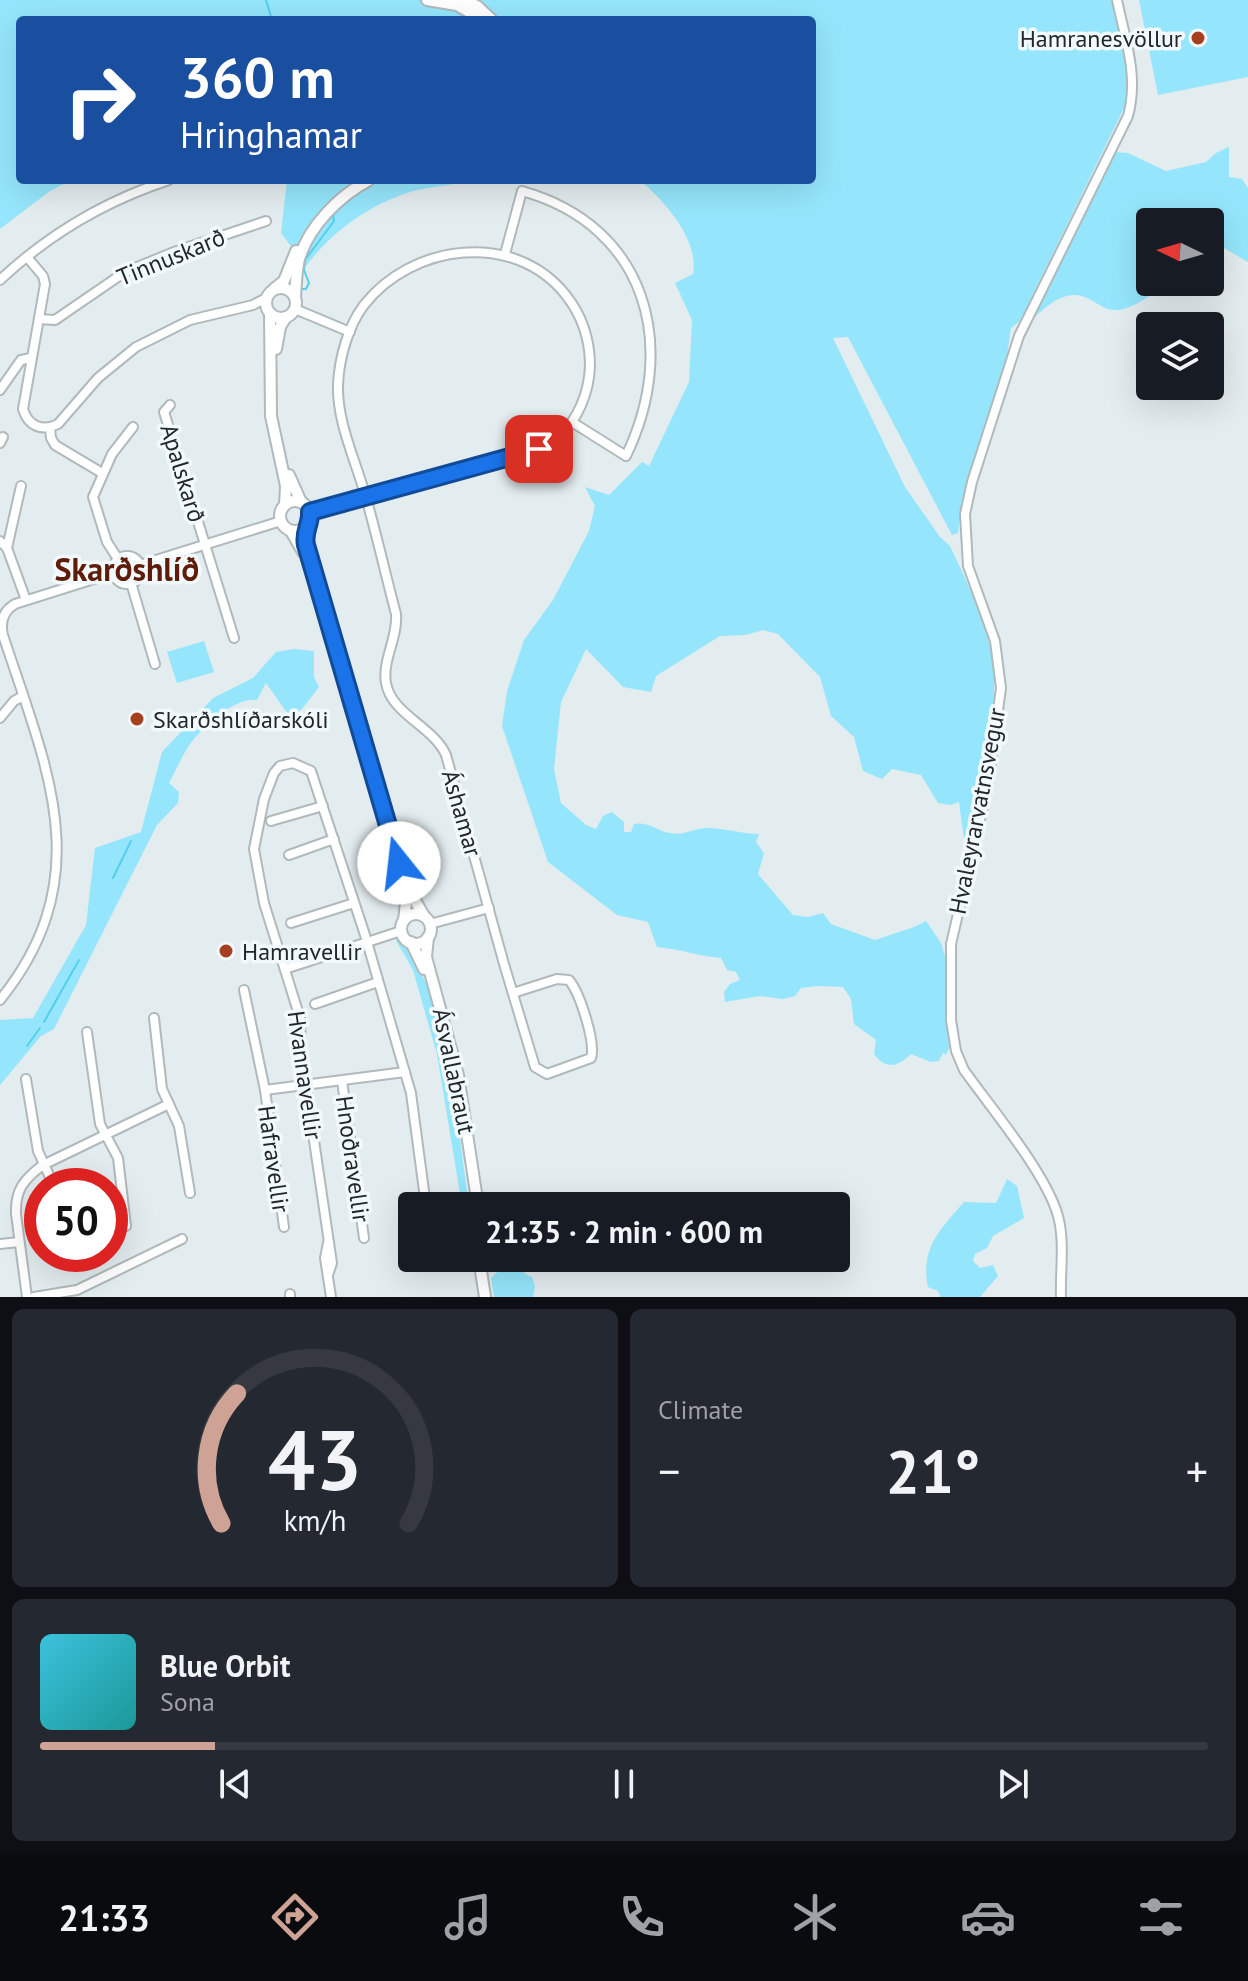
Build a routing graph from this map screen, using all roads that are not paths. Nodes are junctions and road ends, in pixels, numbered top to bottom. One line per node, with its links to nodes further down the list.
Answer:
1 (427, 0): 4 (main road)
2 (464, 0): 5 (main road)
3 (1117, 0): 92 (street, Hvaleyrarvatnsvegur)
4 (476, 16)
5 (488, 16)
6 (157, 184): 11 (street)
7 (351, 184): 13 (main road)
8 (363, 184): 14 (main road)
9 (266, 221): 20 (street, Tinnuskarð)
10 (505, 254): 21 (street); 25 (street); 25 (street)
11 (27, 257): 12 (street); 20 (street)
12 (0, 280)
13 (274, 289): 14 (main road); 15 (main road)
14 (295, 297): 17 (main road)
15 (266, 298): 16 (street); 18 (main road)
16 (253, 305): 18 (street); 27 (street)
17 (295, 309): 19 (main road); 21 (street)
18 (268, 312): 19 (main road); 32 (main road)
19 (286, 317): 31 (main road)
20 (39, 319): 22 (street)
21 (350, 332): 30 (street)
22 (31, 358): 23 (street); 27 (street)
23 (0, 390)
24 (170, 405): 37 (street, Apalskarð)
25 (572, 422): 30 (street)
26 (133, 427): 28 (street)
27 (50, 428): 28 (street)
28 (102, 473): 39 (street)
29 (21, 486): 38 (street)
30 (366, 498): 33 (street); 53 (street, Áshamar)
31 (301, 502): 32 (main road); 33 (main road)
32 (285, 505): 34 (main road)
33 (310, 512): 35 (main road)
34 (281, 521): 36 (main road); 37 (street)
35 (305, 528): 36 (main road); 54 (main road)
36 (291, 531): 56 (main road)
37 (205, 544): 40 (street); 44 (street)
38 (4, 545): 43 (street)
39 (118, 559): 40 (street); 41 (street)
40 (140, 565): 42 (street)
41 (113, 573): 42 (street); 43 (street)
42 (131, 583): 45 (street)
43 (26, 600): 46 (street)
44 (234, 638)
45 (155, 664)
46 (23, 696): 47 (street); 64 (street)
47 (0, 718)
48 (323, 806): 49 (street); 50 (street); 60 (street, Hvannavellir)
49 (271, 821)
50 (334, 839): 51 (street); 52 (street)
51 (289, 855)
52 (354, 903): 55 (street); 58 (street)
53 (489, 908): 54 (street); 63 (street, Áshamar)
54 (427, 920): 56 (main road); 57 (main road)
55 (291, 923)
56 (403, 925): 58 (street); 59 (main road)
57 (428, 937): 59 (main road); 80 (main road, Ásvallabraut)
58 (367, 942): 60 (street); 61 (street)
59 (411, 942): 79 (main road, Ásvallabraut)
60 (285, 969): 71 (street, Hvannavellir)
61 (378, 982): 65 (street); 68 (street)
62 (244, 990): 72 (street, Hafravellir)
63 (513, 993): 63 (street, Áshamar)
64 (0, 1000)
65 (315, 1004)
66 (154, 1018): 73 (street)
67 (87, 1032): 74 (street)
68 (405, 1072): 70 (street, Hnoðravellir); 78 (street)
69 (26, 1079): 75 (street)
70 (342, 1081): 71 (street, Hnoðravellir); 83 (street, Hnoðravellir)
71 (306, 1086): 72 (street, Hafravellir); 90 (street, Hvannavellir)
72 (265, 1090): 82 (street, Hafravellir)
73 (169, 1104): 74 (street); 81 (street)
74 (106, 1136): 75 (street); 77 (street)
75 (43, 1165): 76 (street); 85 (street)
76 (45, 1168)
77 (119, 1168)
78 (424, 1192)
79 (470, 1192)
80 (476, 1192)
81 (190, 1193)
82 (284, 1227)
83 (364, 1238)
84 (182, 1239): 89 (street)
85 (19, 1242): 86 (street); 88 (street)
86 (0, 1244)
87 (484, 1272): 91 (main road)
88 (27, 1297)
89 (34, 1297)
90 (331, 1297)
91 (488, 1297)
92 (1061, 1297)

